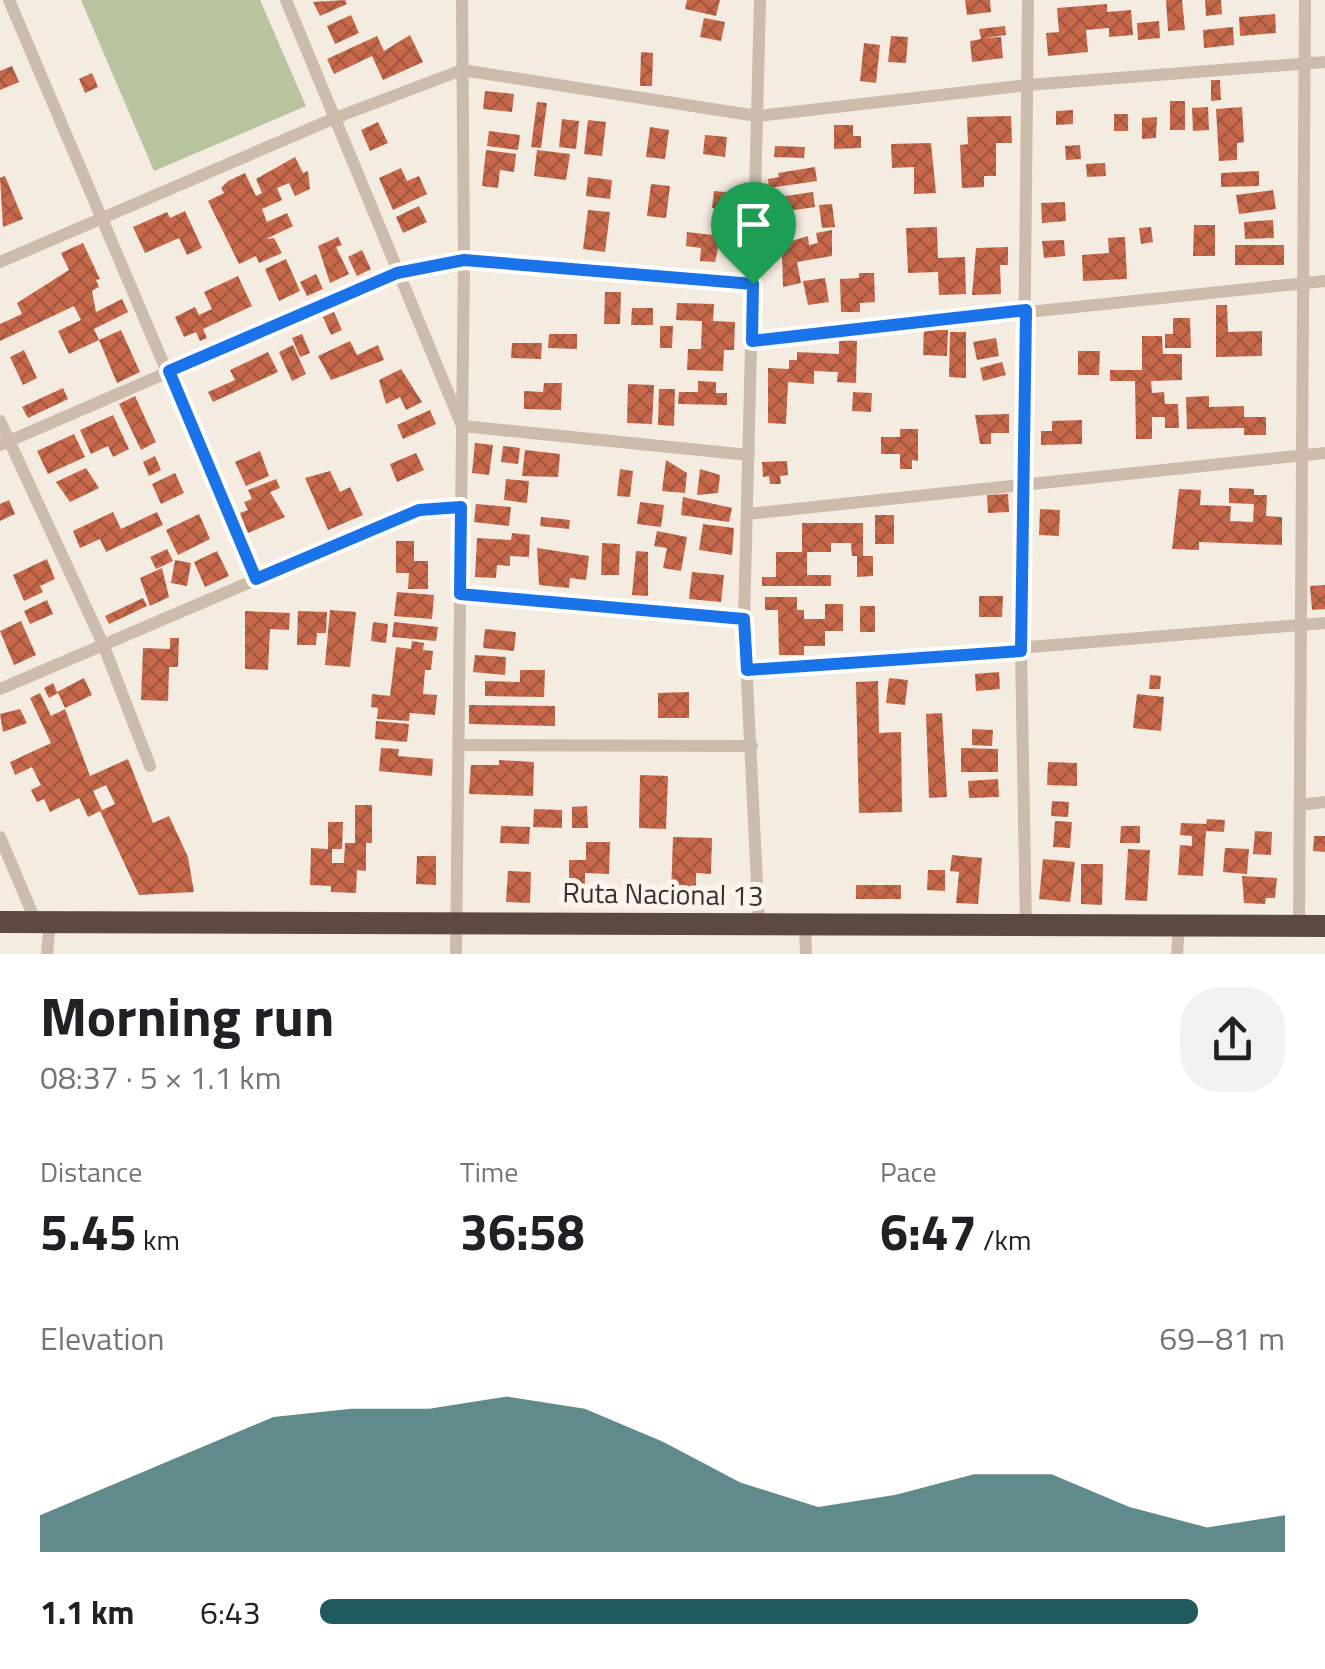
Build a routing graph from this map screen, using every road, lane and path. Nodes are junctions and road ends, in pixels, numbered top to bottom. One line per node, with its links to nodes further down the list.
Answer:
1 (9, 0): 13 (street)
2 (286, 0): 12 (street)
3 (462, 0): 9 (street)
4 (760, 0): 11 (street)
5 (1028, 0): 10 (street)
6 (1305, 0): 8 (street)
7 (1325, 62): 8 (street)
8 (1302, 64): 10 (street); 18 (street)
9 (462, 70): 11 (street); 12 (street); 14 (street)
10 (1028, 85): 11 (street); 20 (street)
11 (757, 116): 19 (street)
12 (336, 118): 13 (street); 16 (street)
13 (104, 218): 15 (street); 22 (street)
14 (464, 260): 16 (street); 19 (street); 24 (street)
15 (0, 262)
16 (397, 273): 22 (street); 24 (street)
17 (1325, 281): 18 (street)
18 (1302, 282): 20 (street); 27 (street)
19 (753, 284): 21 (street)
20 (1026, 310): 21 (street); 29 (street)
21 (752, 341): 28 (street)
22 (169, 371): 25 (street); 32 (street)
23 (0, 421): 25 (street)
24 (462, 426): 28 (street); 30 (street)
25 (4, 443): 37 (street)
26 (1325, 452): 27 (street)
27 (1304, 454): 29 (street); 36 (street)
28 (748, 455): 31 (street)
29 (1024, 484): 31 (street); 38 (street)
30 (461, 507): 32 (street); 33 (street)
31 (747, 514): 34 (street)
32 (256, 579): 37 (street)
33 (460, 594): 34 (street); 41 (street)
34 (744, 619): 39 (street)
35 (1325, 623): 36 (street)
36 (1304, 625): 38 (street); 45 (street)
37 (104, 644): 40 (street); 43 (street)
38 (1021, 651): 39 (street); 55 (street)
39 (747, 670): 42 (street)
40 (0, 689)
41 (458, 745): 42 (street); 49 (street)
42 (752, 746): 50 (street)
43 (150, 766)
44 (1325, 802): 45 (street)
45 (1300, 805): 52 (street)
46 (0, 837): 48 (street)
47 (0, 922): 48 (highway, Ruta Nacional 13)
48 (43, 922): 49 (highway, Ruta Nacional 13); 56 (street)
49 (456, 922): 50 (highway, Ruta Nacional 13); 57 (street)
50 (759, 926): 51 (highway, Ruta Nacional 13)
51 (805, 926): 55 (highway, Ruta Nacional 13); 58 (street)
52 (1299, 926): 53 (highway, Ruta Nacional 13); 54 (highway, Ruta Nacional 13)
53 (1325, 926)
54 (1179, 927): 55 (highway, Ruta Nacional 13); 59 (street)
55 (1026, 928)
56 (47, 954)
57 (456, 954)
58 (806, 954)
59 (1177, 954)

